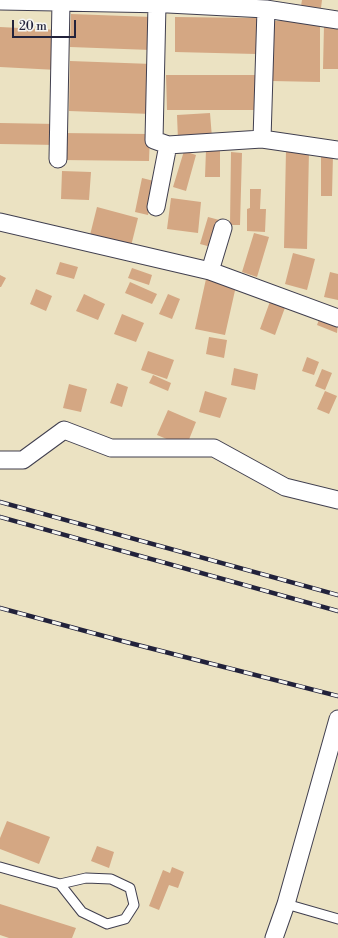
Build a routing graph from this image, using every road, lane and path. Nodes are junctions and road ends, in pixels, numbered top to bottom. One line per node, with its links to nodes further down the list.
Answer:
1 (0, 1): 2 (street)
2 (61, 2): 3 (street); 10 (street)
3 (164, 3): 4 (street); 8 (street)
4 (246, 4): 5 (street)
5 (266, 9): 6 (street); 7 (street)
6 (338, 20)
7 (262, 139): 8 (street); 9 (street)
8 (168, 145): 11 (street)
9 (338, 150)
10 (58, 159)
11 (156, 207)
12 (0, 223): 14 (street)
13 (223, 228): 14 (street)
14 (210, 271): 15 (street)
15 (338, 318)
16 (0, 460): 17 (street)
17 (338, 500)
18 (338, 719): 21 (street)
19 (0, 867): 20 (lane)
20 (60, 884): 20 (lane)
21 (286, 904): 22 (lane); 23 (street)
22 (338, 919)
23 (274, 938)

